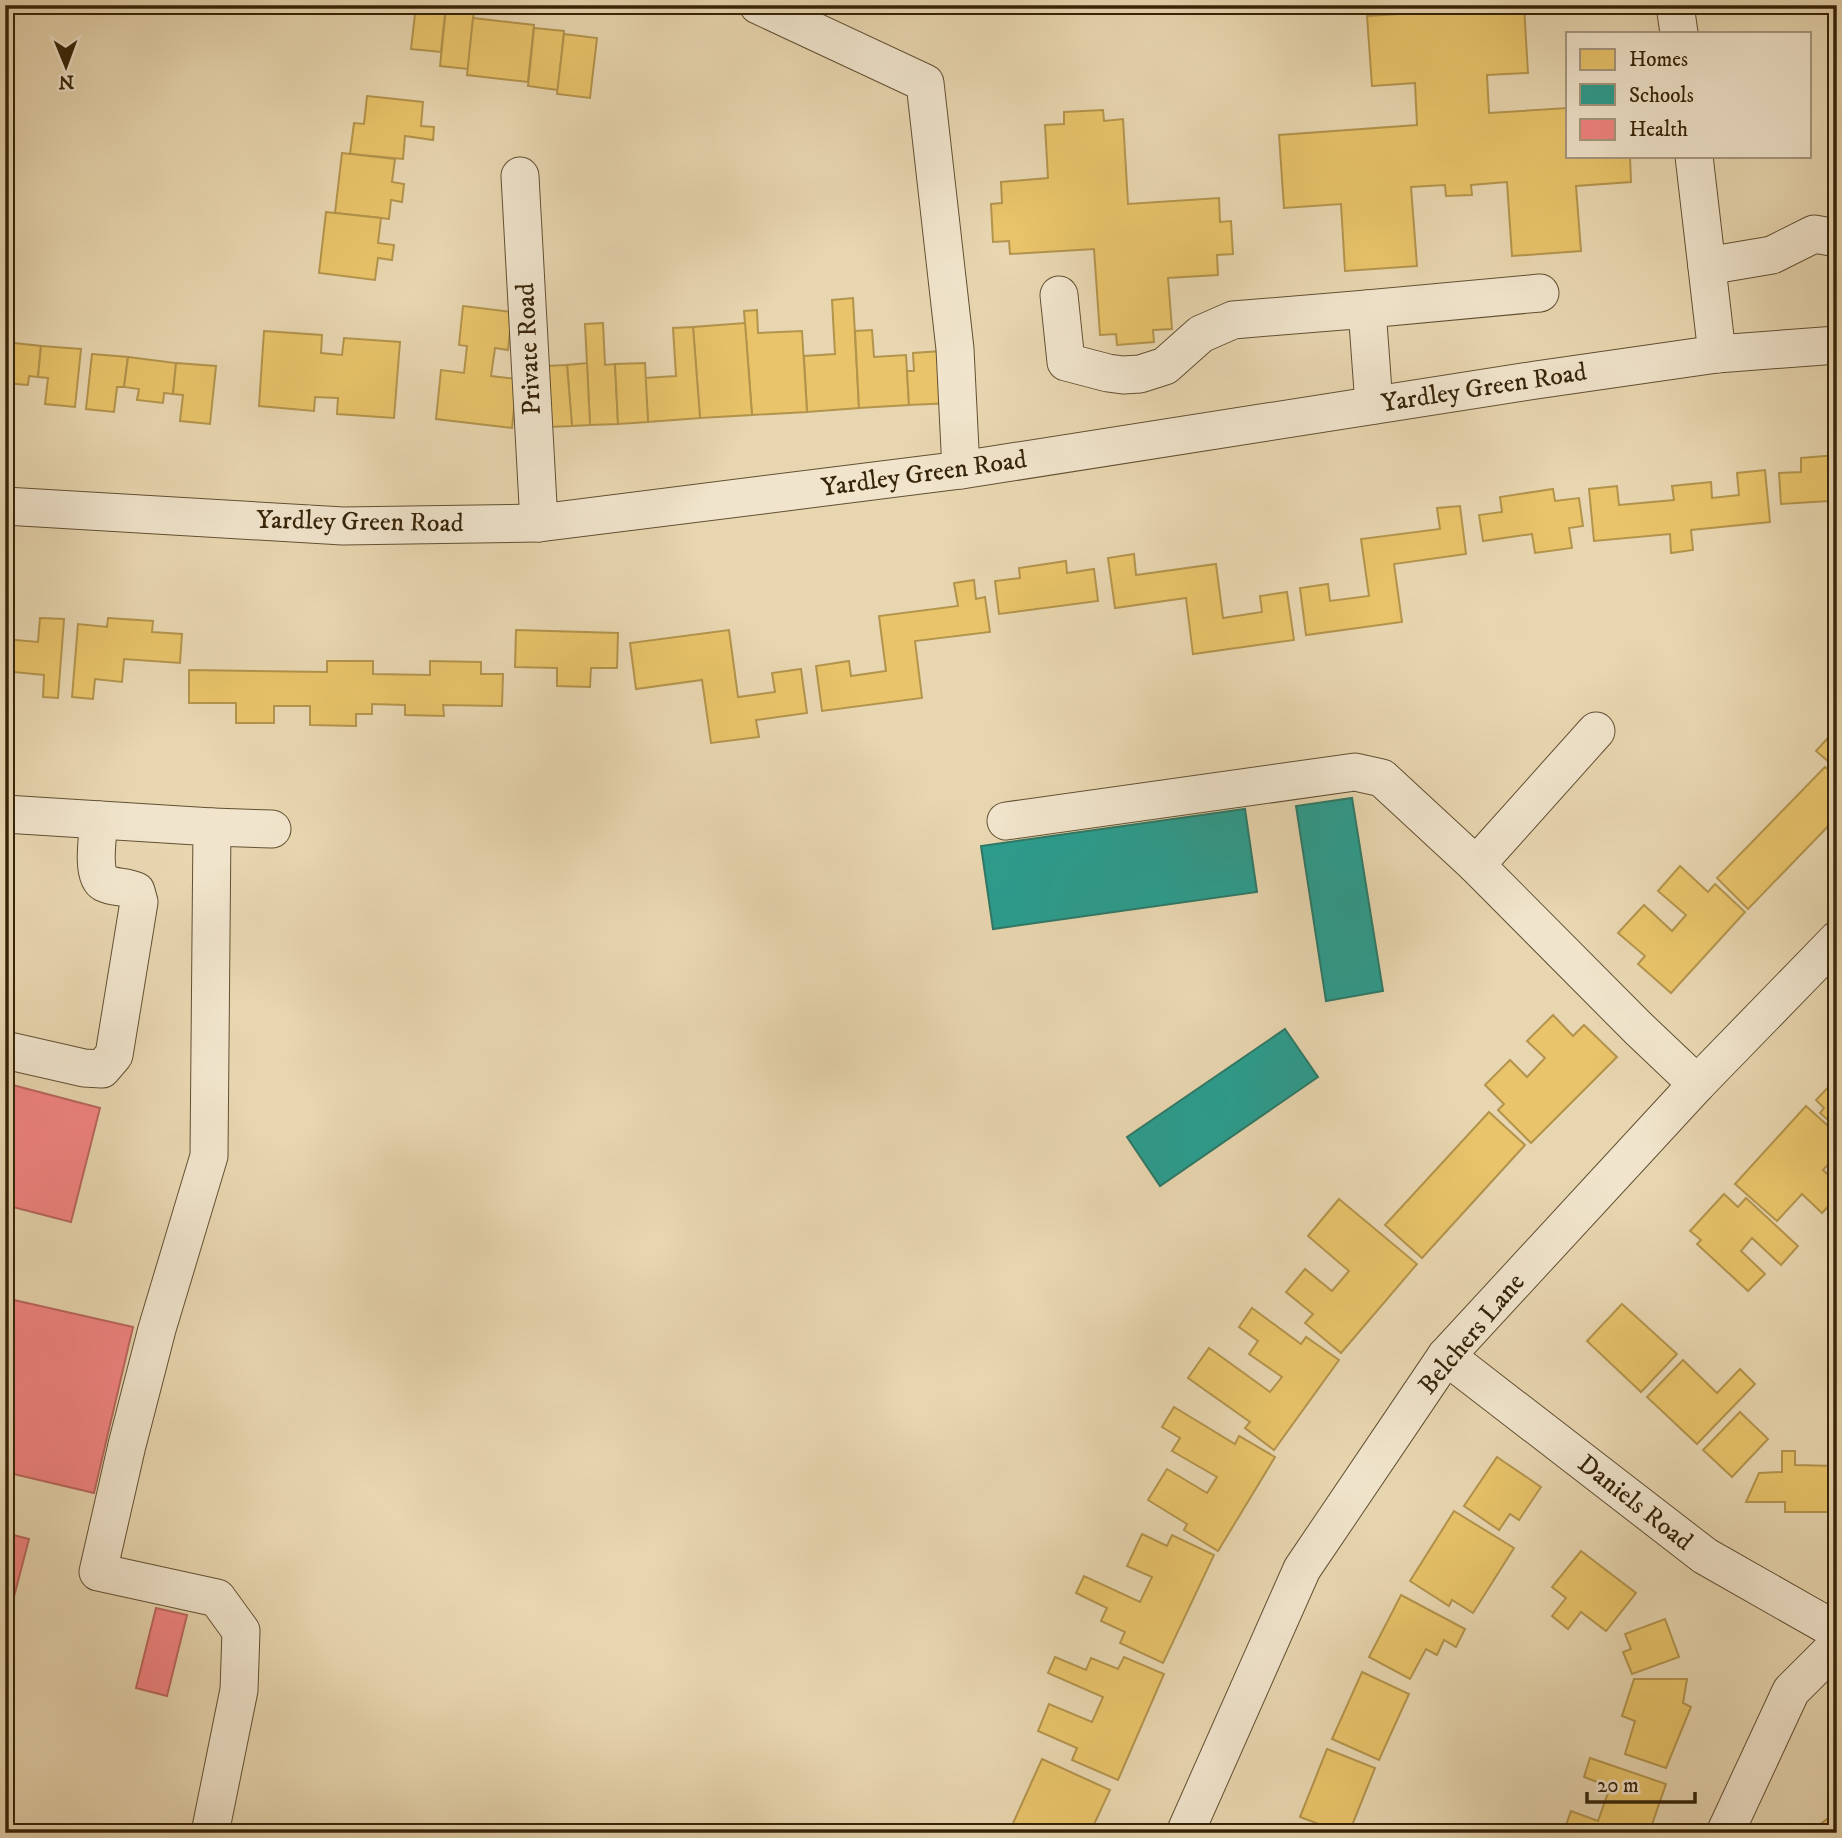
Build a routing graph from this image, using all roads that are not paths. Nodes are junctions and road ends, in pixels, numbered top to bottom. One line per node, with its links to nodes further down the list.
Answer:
1 (758, 5): 3 (street)
2 (1675, 5): 4 (street)
3 (796, 15): 17 (street)
4 (1679, 32)
5 (1694, 158): 10 (street)
6 (520, 176): 19 (street, Private Road)
7 (1837, 238): 9 (street)
8 (1837, 253): 9 (street)
9 (1772, 255): 10 (street)
10 (1707, 266): 15 (street)
11 (1540, 293): 13 (street)
12 (1059, 296): 13 (street)
13 (1367, 309): 16 (street)
14 (1837, 345): 15 (street, Yardley Green Road)
15 (1717, 354): 16 (street, Yardley Green Road)
16 (1374, 405): 17 (street, Yardley Green Road)
17 (961, 470): 19 (street, Yardley Green Road)
18 (5, 506): 19 (street, Yardley Green Road)
19 (539, 523)
20 (1596, 731): 26 (street)
21 (5, 814): 22 (street)
22 (99, 820): 24 (street); 28 (street)
23 (1006, 821): 26 (street)
24 (212, 827): 25 (street); 33 (street)
25 (272, 829)
26 (1476, 865): 29 (street)
27 (1837, 940): 29 (street, Belchers Lane)
28 (5, 1050)
29 (1697, 1084): 30 (street, Belchers Lane)
30 (1446, 1356): 31 (street, Daniels Road); 34 (street, Belchers Lane)
31 (1837, 1631)
32 (1837, 1645): 35 (street)
33 (210, 1833)
34 (1185, 1833)
35 (1725, 1833)

